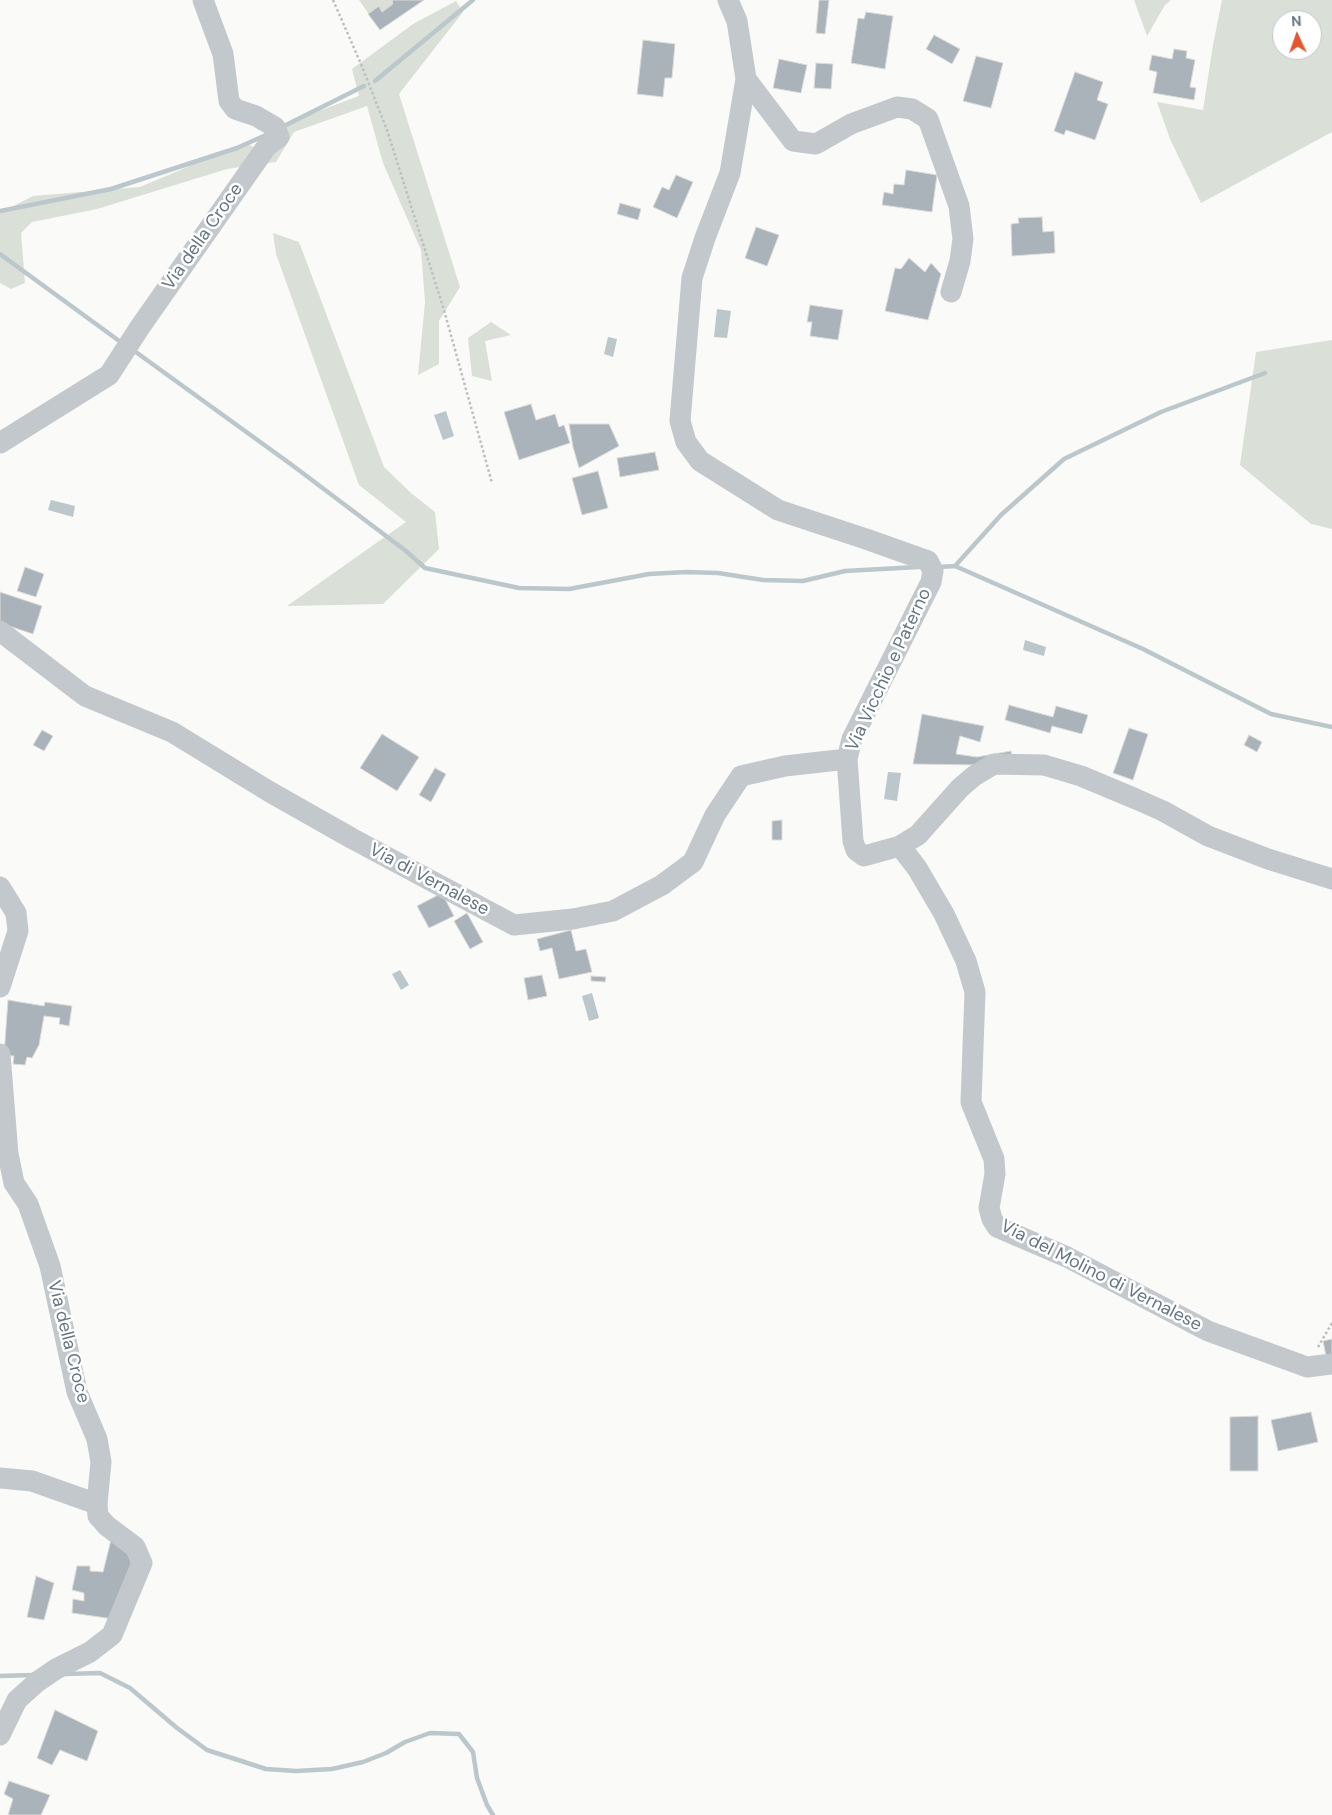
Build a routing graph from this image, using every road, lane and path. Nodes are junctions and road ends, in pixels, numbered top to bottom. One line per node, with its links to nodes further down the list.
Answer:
1 (203, 0): 6 (street, Via della Croce)
2 (333, 0): 7 (path)
3 (728, 0): 4 (street, Via Vicchio e Paterno)
4 (746, 79): 5 (street); 9 (street, Via Vicchio e Paterno)
5 (951, 292)
6 (0, 442)
7 (492, 482)
8 (0, 631): 9 (street, Via di Vernalese)
9 (847, 759): 10 (street)
10 (900, 846): 11 (street); 17 (street, Via del Molino di Vernalese)
11 (1332, 879)
12 (0, 887): 13 (street)
13 (0, 986)
14 (0, 1054): 19 (street, Via della Croce)
15 (1332, 1323): 17 (path)
16 (1332, 1364): 17 (street, Via del Molino di Vernalese)
17 (1307, 1367)
18 (0, 1478): 19 (street)
19 (97, 1504): 20 (street, Via della Croce)
20 (0, 1735)

